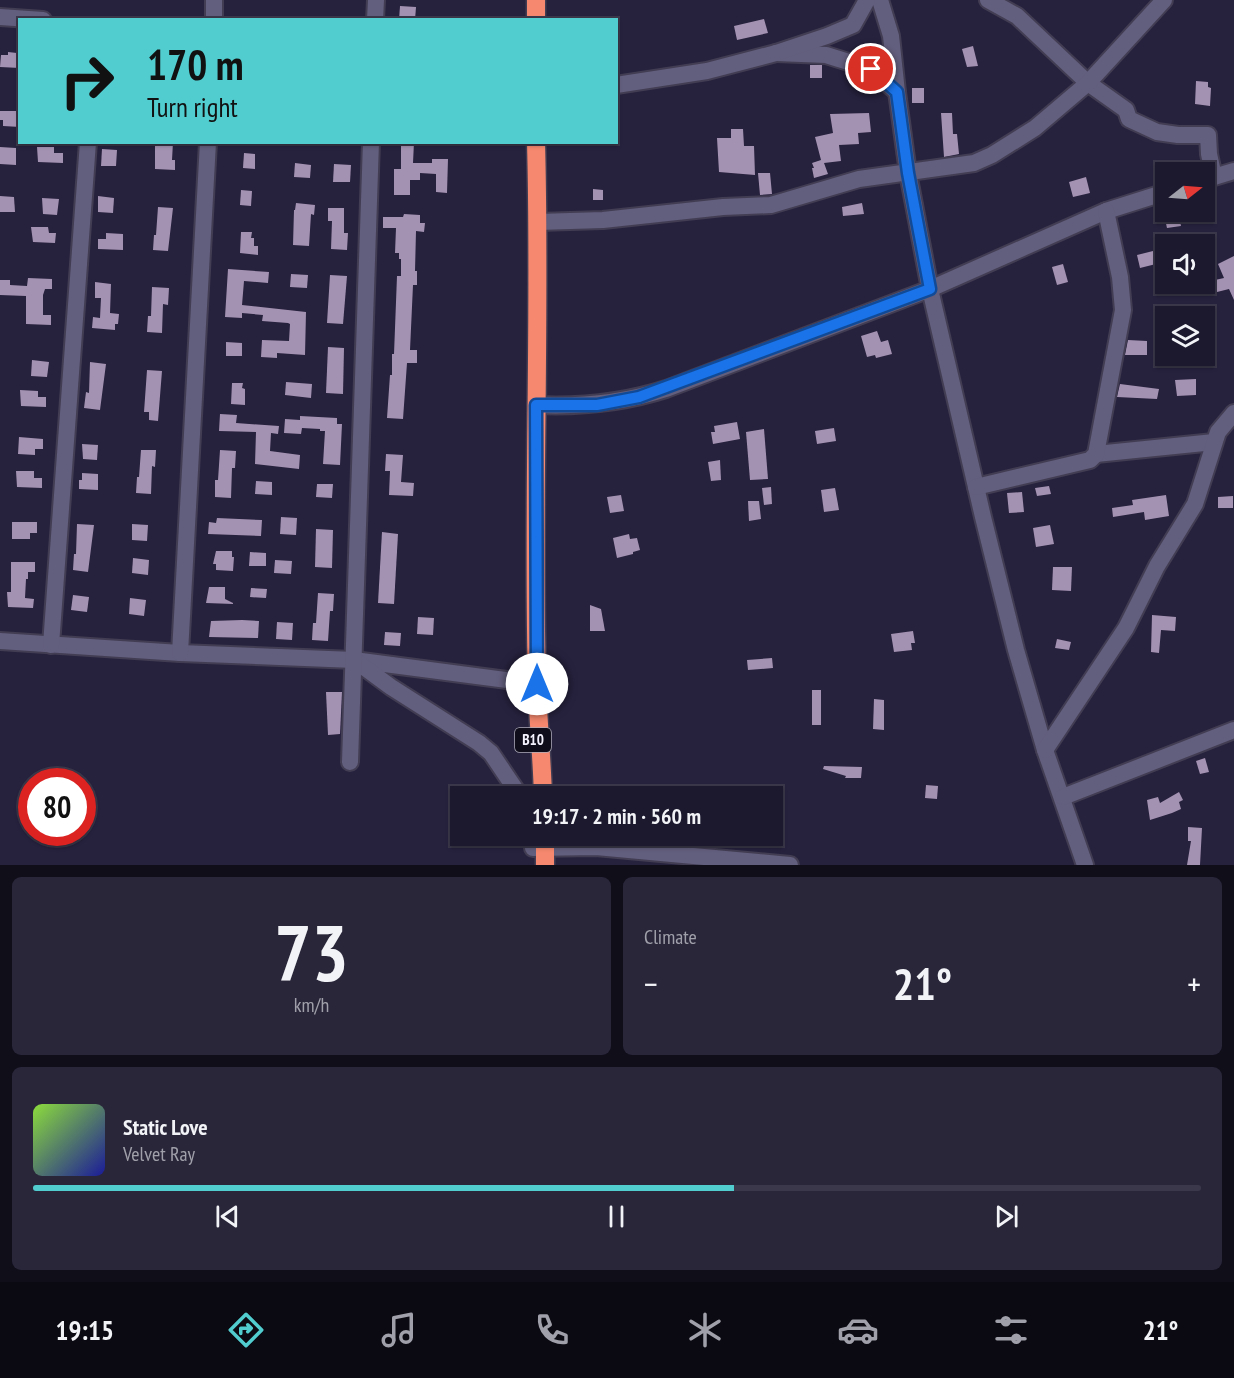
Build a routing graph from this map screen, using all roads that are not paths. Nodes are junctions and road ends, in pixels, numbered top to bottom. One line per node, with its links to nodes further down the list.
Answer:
1 (214, 0): 10 (street)
2 (376, 0): 11 (street)
3 (536, 0): 12 (highway)
4 (867, 0): 13 (street)
5 (880, 0): 16 (street)
6 (988, 0): 14 (street)
7 (1164, 0): 14 (street)
8 (0, 17): 9 (street)
9 (18, 18)
10 (214, 18)
11 (375, 18)
12 (536, 18)
13 (776, 53): 15 (street); 16 (street)
14 (1088, 83): 21 (street); 23 (street)
15 (618, 85)
16 (897, 92): 23 (street)
17 (88, 144): 35 (street)
18 (208, 144): 36 (street)
19 (371, 144): 37 (street)
20 (536, 144): 27 (highway, B10)
21 (1209, 162)
22 (1234, 171): 24 (street)
23 (908, 173): 27 (street); 28 (street)
24 (1215, 176)
25 (1155, 196): 26 (street)
26 (1106, 212): 28 (street); 32 (street)
27 (538, 222): 29 (highway, B10)
28 (930, 289): 29 (street); 33 (street)
29 (536, 405): 38 (highway, B10)
30 (1234, 413): 31 (street)
31 (1214, 442): 32 (street); 40 (street)
32 (1096, 454): 33 (street)
33 (976, 487): 40 (street)
34 (0, 641): 35 (street)
35 (51, 645): 36 (street)
36 (180, 653): 37 (street)
37 (354, 660): 38 (street); 41 (street); 42 (street)
38 (537, 684): 43 (highway, B10); 44 (highway, B10)
39 (1234, 730): 45 (street)
40 (1045, 750): 45 (street)
41 (350, 762)
42 (513, 786)
43 (532, 786)
44 (542, 786)
45 (1063, 797): 48 (street)
46 (539, 849): 47 (street)
47 (790, 865)
48 (1085, 865)

